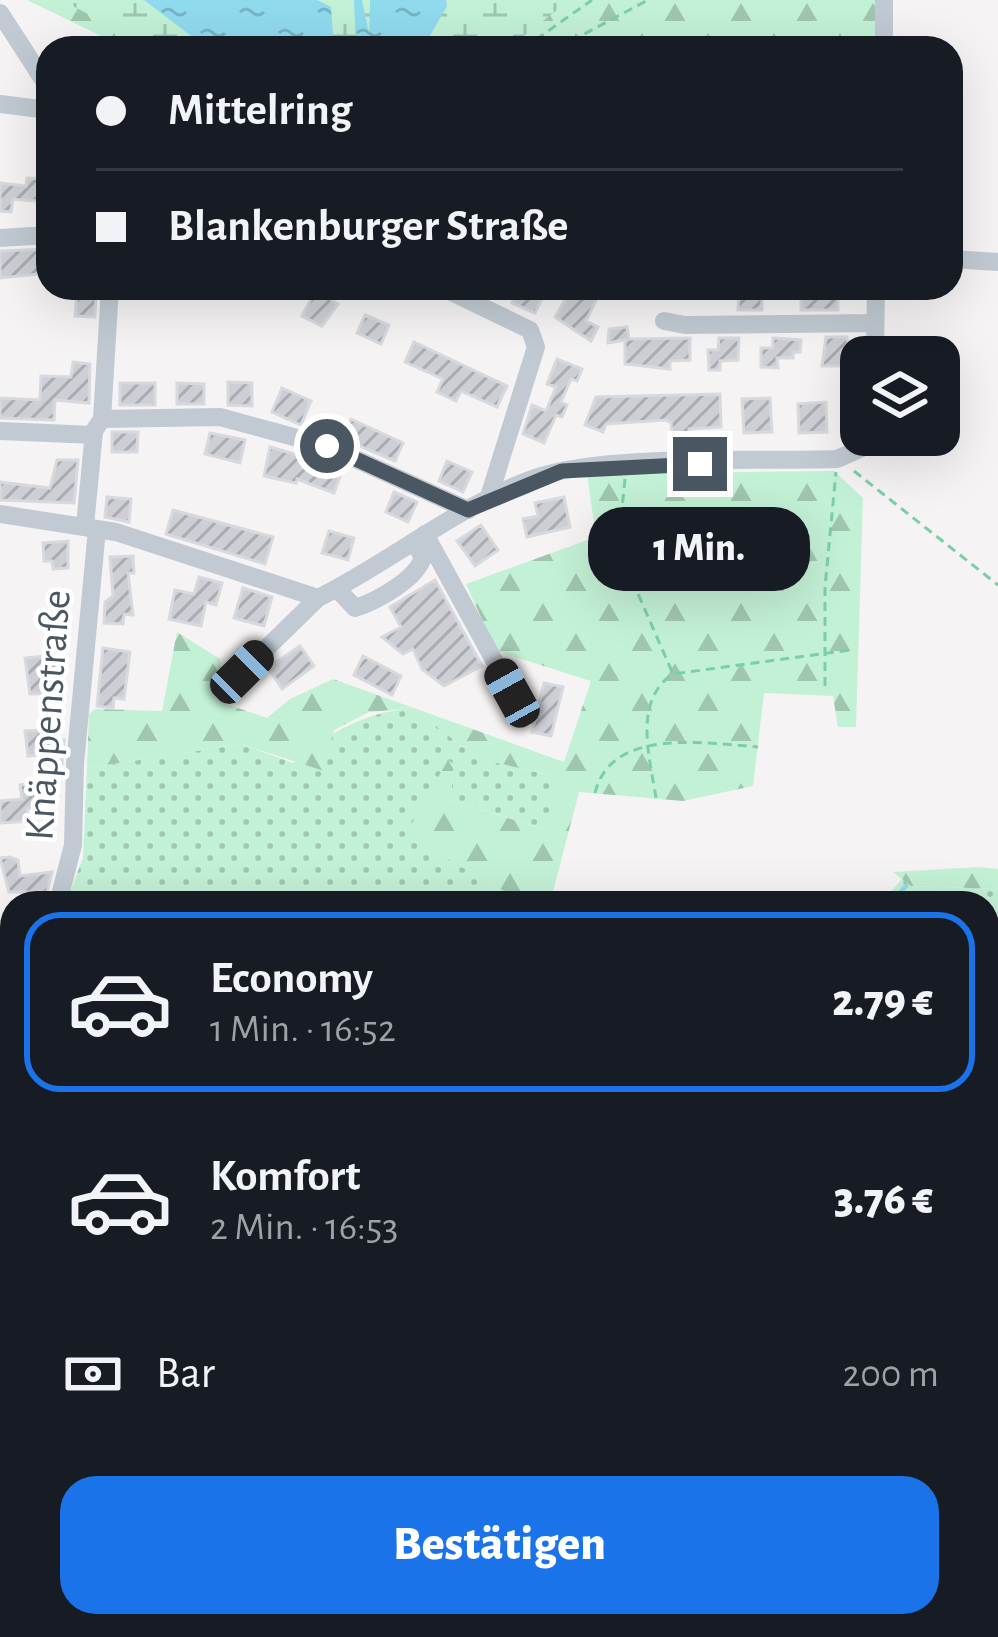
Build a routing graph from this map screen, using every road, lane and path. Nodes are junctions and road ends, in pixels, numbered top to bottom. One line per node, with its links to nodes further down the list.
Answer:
1 (592, 0): 5 (path)
2 (648, 0): 6 (path)
3 (884, 0): 7 (street)
4 (0, 13): 8 (street)
5 (541, 36)
6 (580, 36)
7 (884, 36)
8 (36, 69)
9 (0, 104): 10 (street)
10 (36, 108)
11 (36, 236): 12 (street)
12 (0, 238)
13 (963, 260): 14 (street)
14 (998, 262)
15 (109, 300): 21 (street, Knäppenstraße)
16 (468, 300): 26 (street)
17 (875, 300): 19 (street)
18 (664, 321): 19 (street)
19 (874, 323): 20 (street)
20 (874, 336)
21 (98, 427): 22 (street); 27 (street); 29 (street, Knäppenstraße)
22 (0, 431)
23 (845, 456): 24 (street)
24 (838, 459): 25 (street); 31 (path); 33 (path)
25 (625, 465): 26 (street); 36 (path)
26 (488, 500): 27 (street)
27 (468, 510): 30 (street)
28 (0, 514): 29 (street)
29 (91, 528): 32 (street); 43 (street, Knäppenstraße)
30 (419, 538): 32 (street); 38 (street)
31 (998, 585)
32 (318, 598): 35 (street)
33 (826, 650): 34 (path); 36 (path); 37 (path)
34 (851, 650)
35 (242, 672)
36 (673, 674): 39 (path)
37 (825, 686)
38 (512, 693)
39 (648, 747): 40 (path); 41 (path); 42 (path)
40 (758, 747)
41 (595, 793)
42 (656, 798)
43 (61, 891)

